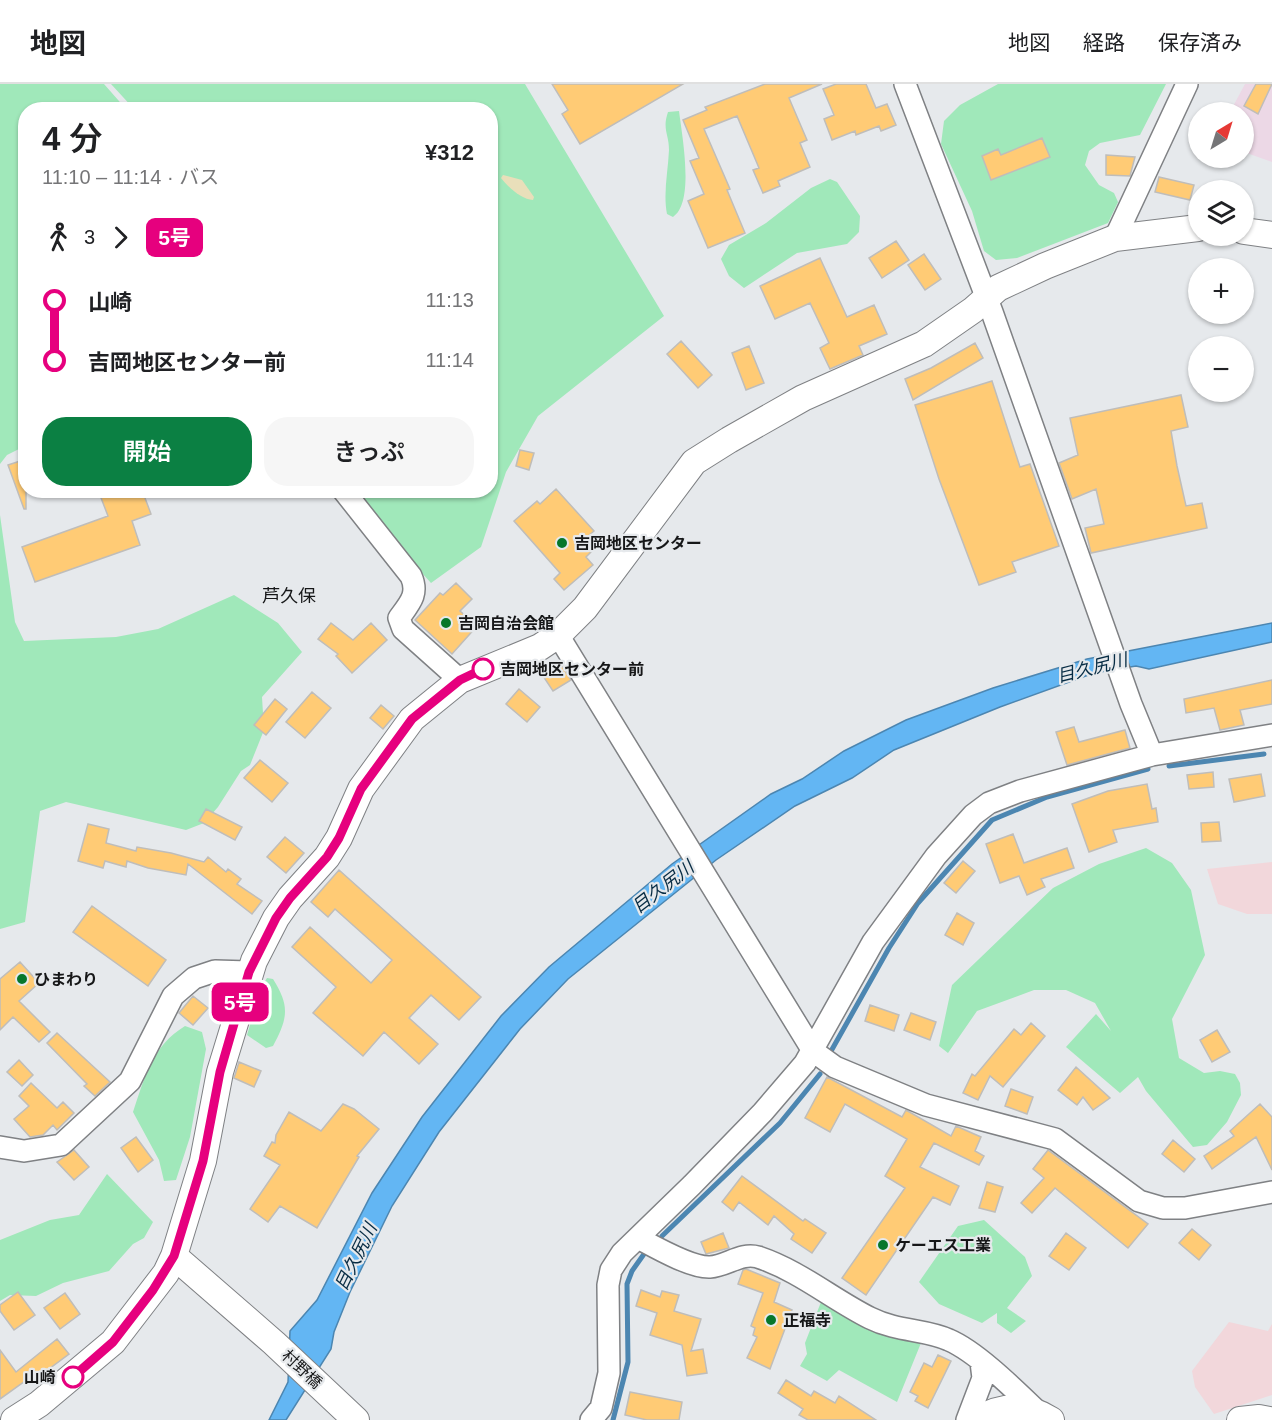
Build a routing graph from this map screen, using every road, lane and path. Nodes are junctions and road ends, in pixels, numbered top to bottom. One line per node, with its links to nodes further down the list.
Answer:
1 (905, 84): 7 (street)
2 (1187, 84): 6 (street)
3 (1188, 229): 6 (street)
4 (1254, 232): 5 (street)
5 (1272, 235)
6 (1115, 238): 7 (street)
7 (986, 298): 9 (street); 12 (street)
8 (350, 498): 10 (street)
9 (558, 635): 10 (street); 14 (street)
10 (460, 680): 13 (street)
11 (1272, 735): 12 (street)
12 (1152, 755): 14 (street)
13 (249, 972): 15 (street); 18 (street)
14 (813, 1051): 16 (street); 17 (street)
15 (0, 1148)
16 (1272, 1192)
17 (638, 1239): 19 (street); 23 (street)
18 (174, 1256): 21 (street); 22 (street, 村野橋)
19 (981, 1362): 20 (street); 24 (street)
20 (1045, 1416): 25 (street)
21 (14, 1420)
22 (356, 1420)
23 (591, 1420)
24 (968, 1420)
25 (977, 1420)
26 (1240, 1420): 27 (street)
27 (1270, 1420)

